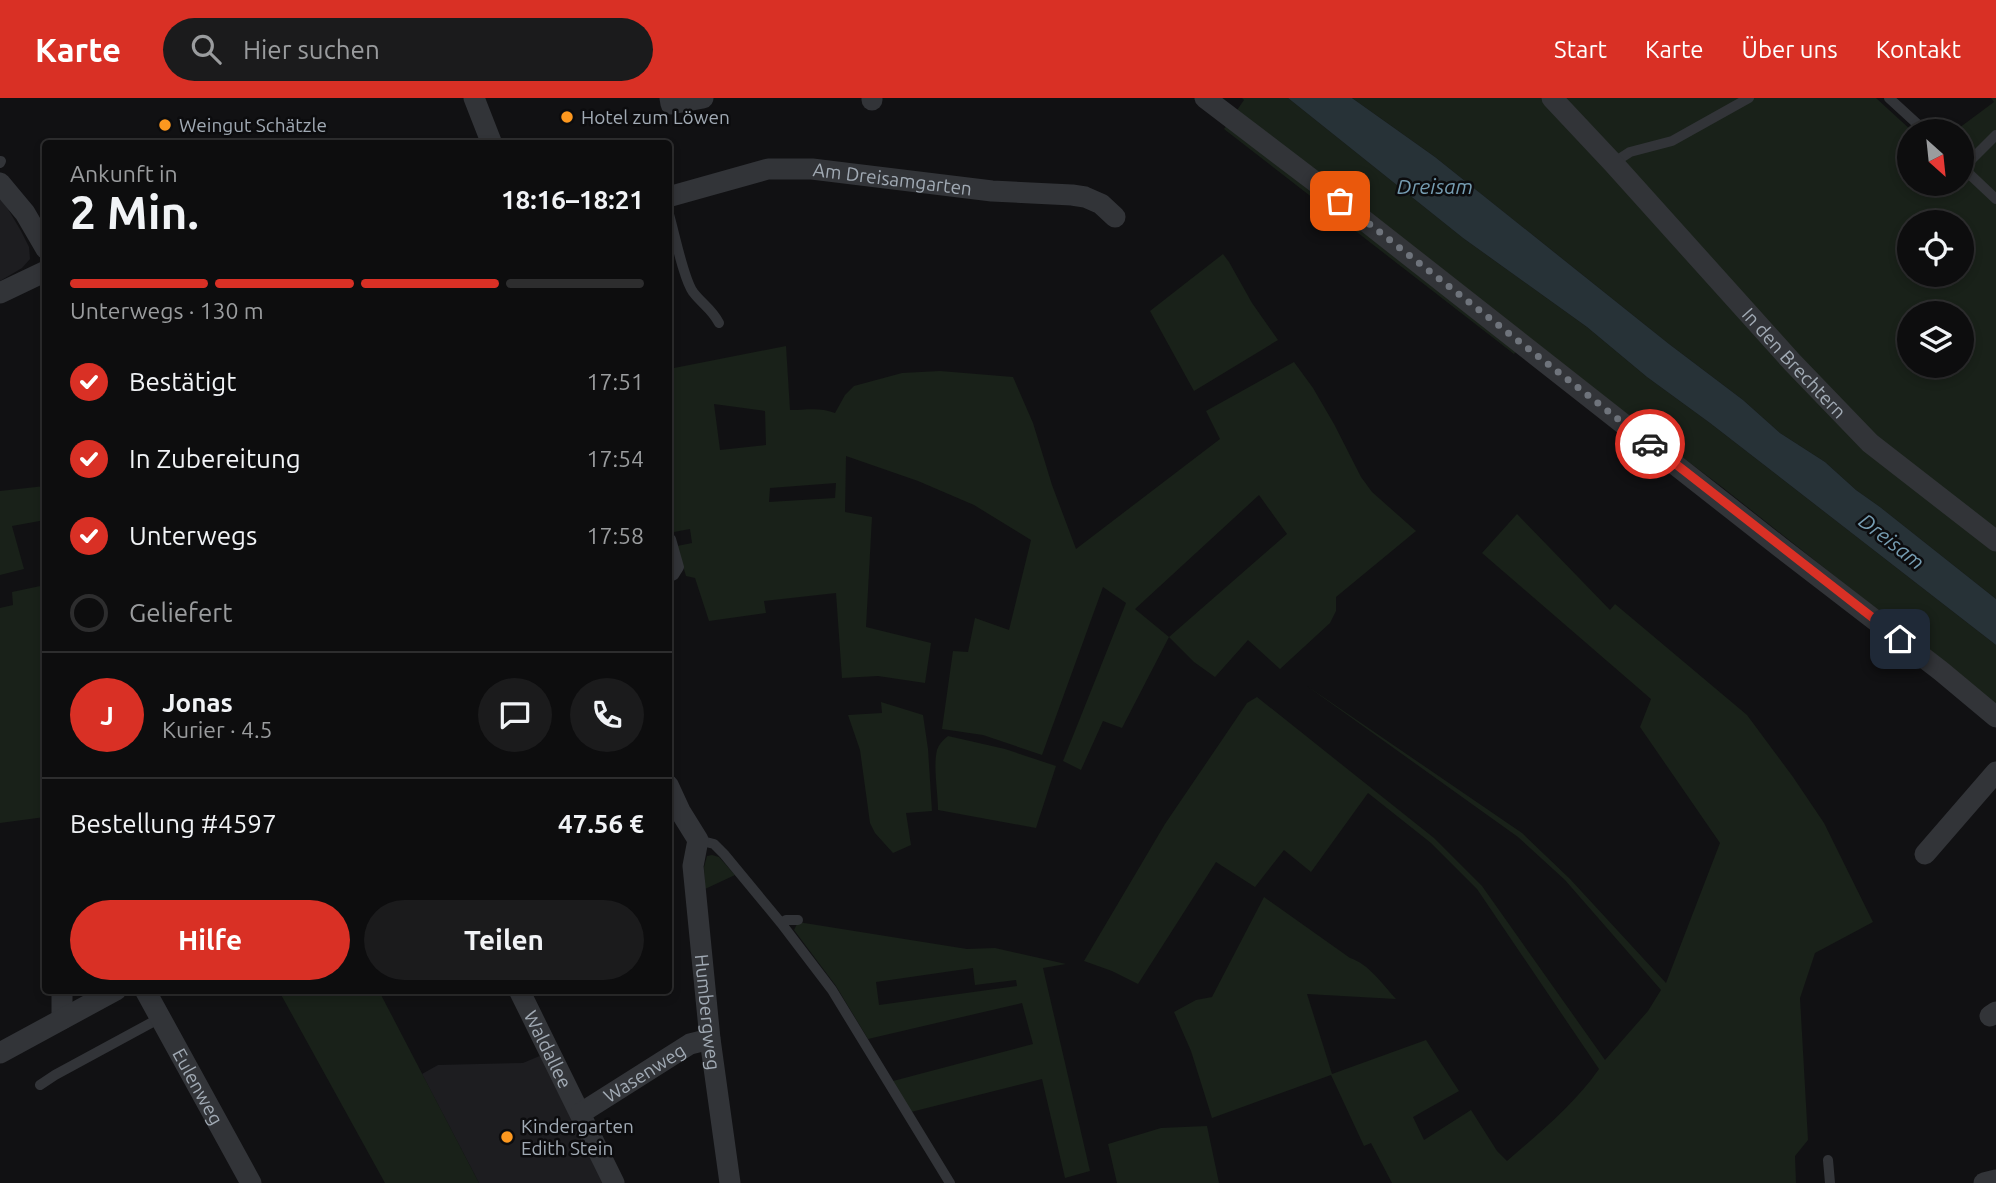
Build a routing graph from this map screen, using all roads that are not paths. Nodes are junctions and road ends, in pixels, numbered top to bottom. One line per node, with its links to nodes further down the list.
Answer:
1 (474, 98): 10 (street)
2 (670, 98): 3 (street)
3 (703, 98)
4 (1205, 98): 26 (street)
5 (1552, 98): 12 (street, In den Brechtern)
6 (1748, 98): 12 (lane)
7 (1889, 98): 8 (lane)
8 (1912, 119)
9 (1996, 135): 11 (lane)
10 (490, 140)
11 (1974, 156)
12 (1613, 163): 23 (street, In den Brechtern)
13 (1974, 179): 16 (lane)
14 (0, 183): 19 (street)
15 (672, 196): 17 (street, Am Dreisamgarten)
16 (1996, 199)
17 (1115, 217)
18 (672, 224): 22 (lane)
19 (42, 242)
20 (42, 278): 21 (street)
21 (0, 293)
22 (719, 323)
23 (1996, 541)
24 (672, 543): 25 (lane)
25 (672, 576)
26 (1996, 717)
27 (1996, 772): 30 (street)
28 (672, 794): 29 (street)
29 (698, 840): 32 (lane); 39 (street, Humbergweg)
30 (1925, 854)
31 (798, 920): 32 (lane)
32 (781, 923): 48 (lane)
33 (62, 994): 38 (street)
34 (109, 994): 38 (street)
35 (147, 994): 37 (street, Eulenweg)
36 (521, 994): 42 (street, Waldallee)
37 (160, 1018): 41 (lane); 45 (street, Eulenweg)
38 (62, 1019): 40 (street)
39 (710, 1039): 42 (street, Wasenweg); 47 (street, Humbergweg)
40 (0, 1052)
41 (40, 1086)
42 (581, 1113): 46 (street, Waldallee)
43 (1828, 1160): 49 (lane)
44 (1996, 1180): 50 (street)
45 (251, 1183)
46 (614, 1183)
47 (730, 1183)
48 (950, 1183)
49 (1830, 1183)
50 (1984, 1183)

